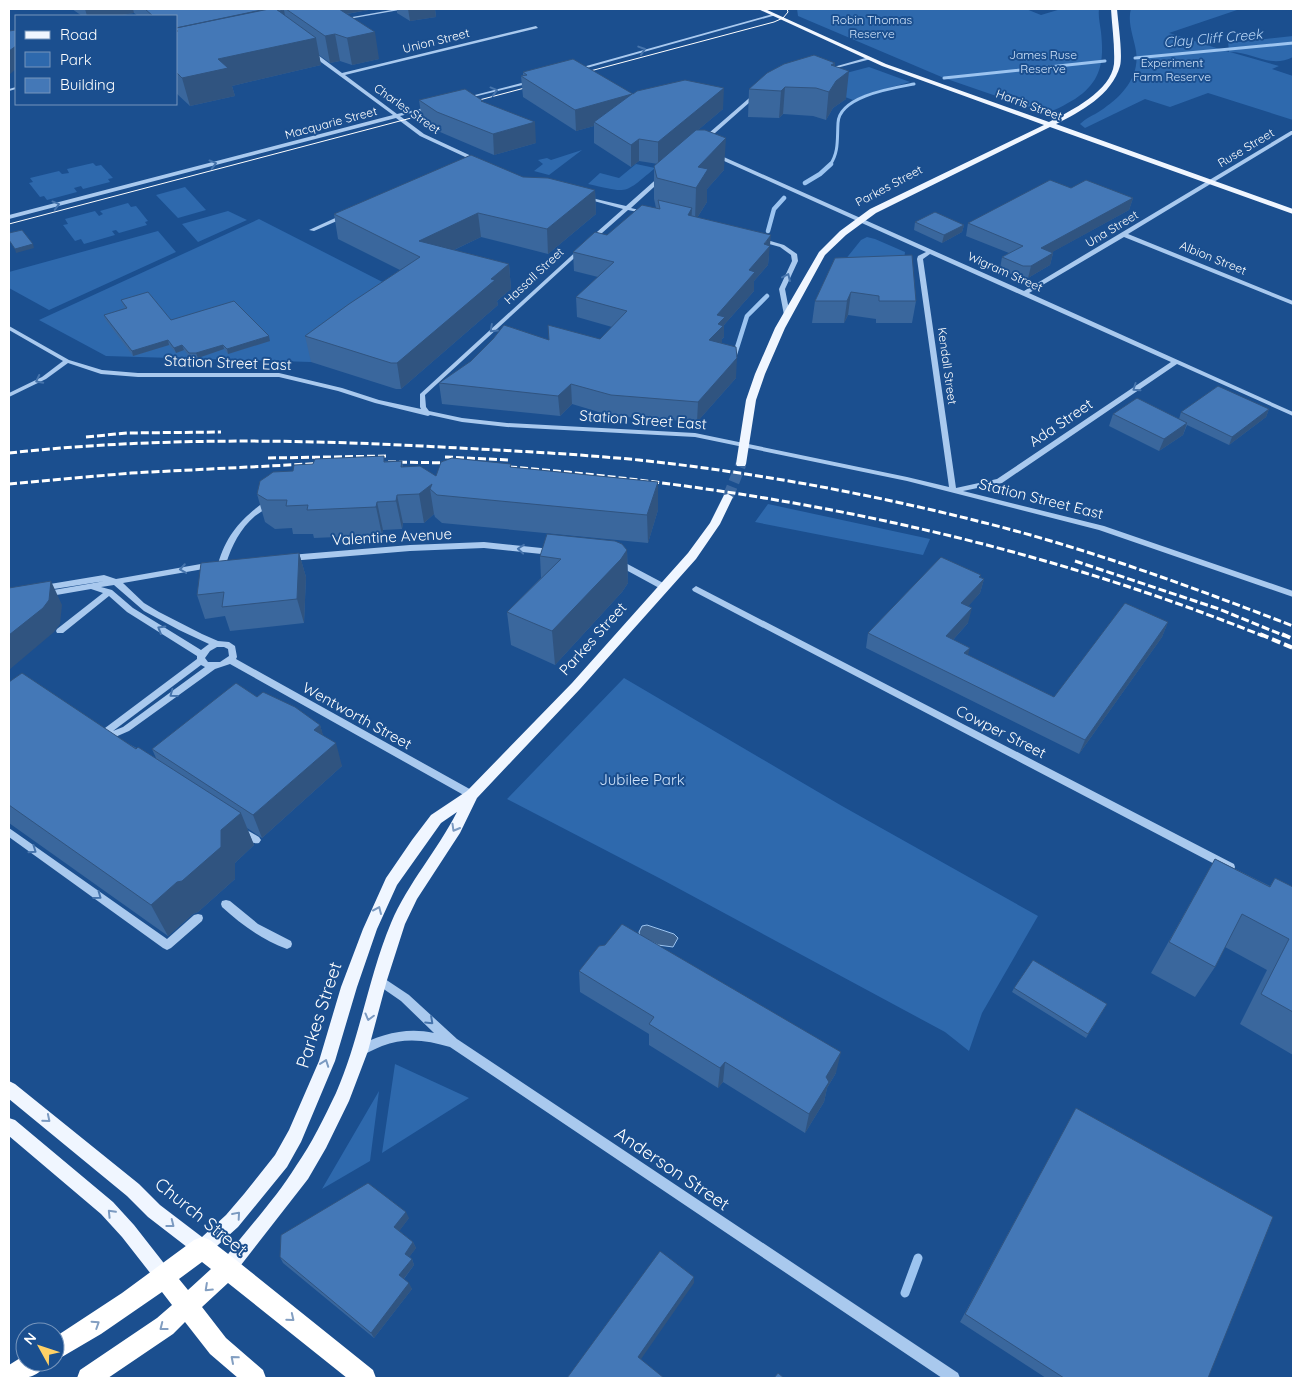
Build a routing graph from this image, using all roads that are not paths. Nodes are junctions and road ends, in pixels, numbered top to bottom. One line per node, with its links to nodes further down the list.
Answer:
1 (404, 9): 5 (street)
2 (761, 9): 4 (main road, Harris Street)
3 (1114, 9): 17 (main road, Parkes Street)
4 (774, 14): 8 (main road, Harris Street); 9 (street, one-way to 4)
5 (340, 20)
6 (536, 27): 11 (street, Union Street)
7 (309, 51): 11 (street, Charles Street)
8 (868, 58): 10 (street); 17 (main road, Harris Street)
9 (570, 71)
10 (814, 73)
11 (341, 75): 16 (street, Charles Street)
12 (538, 79): 14 (street, one-way to 12)
13 (761, 92): 30 (street, Wigram Street)
14 (463, 99)
15 (434, 106): 16 (street, Macquarie Street)
16 (396, 116): 19 (street, Charles Street); 29 (street, Macquarie Street, one-way to 16)
17 (1050, 124): 23 (main road, Harris Street); 30 (main road, Parkes Street)
18 (1293, 132): 23 (street, Ruse Street)
19 (474, 159): 20 (street); 21 (street, Charles Street)
20 (467, 162)
21 (480, 162)
22 (666, 174): 25 (street, Hassall Street)
23 (1209, 182): 26 (main road, Harris Street); 32 (street, Una Street)
24 (582, 196): 25 (street)
25 (628, 208): 28 (street); 42 (street, Hassall Street, one-way to 42)
26 (1293, 212)
27 (347, 215): 31 (street)
28 (655, 215)
29 (9, 217)
30 (860, 220): 34 (street, Wigram Street); 37 (main road, Parkes Street)
31 (312, 230)
32 (1125, 235): 35 (street, Una Street); 36 (street, Albion Street)
33 (757, 240): 37 (street, one-way to 33)
34 (931, 251): 35 (street, Wigram Street); 46 (street, Kendall Street)
35 (1025, 293): 40 (street, Wigram Street)
36 (1293, 303)
37 (787, 315): 44 (main road, Parkes Street)
38 (9, 328): 39 (street, Station Street East)
39 (67, 361): 41 (street, one-way to 41); 42 (street, Station Street East)
40 (1176, 361): 43 (street, Wigram Street); 46 (street, Ada Street, one-way to 46)
41 (9, 395)
42 (428, 414): 44 (street, Station Street East)
43 (1293, 414)
44 (744, 445): 45 (main road, Parkes Street); 46 (street, Station Street East)
45 (741, 464)
46 (953, 491): 61 (street, Station Street East)
47 (728, 497): 57 (main road, Parkes Street)
48 (272, 501): 53 (street)
49 (563, 553): 50 (street, Valentine Avenue, one-way to 50)
50 (278, 559)
51 (610, 560): 57 (street)
52 (231, 563): 53 (street)
53 (222, 564): 54 (street, one-way to 54)
54 (155, 574): 55 (street); 60 (street)
55 (116, 582): 56 (street); 56 (street); 60 (street)
56 (88, 587): 59 (street)
57 (664, 587): 67 (main road, Parkes Street)
58 (696, 589): 71 (street, Cowper Street)
59 (109, 592): 62 (street); 64 (street, one-way to 59)
60 (131, 593): 63 (street)
61 (1293, 594)
62 (60, 630)
63 (217, 644): 64 (street); 65 (street)
64 (202, 658): 66 (street); 66 (street, one-way to 64)
65 (230, 660): 66 (street); 67 (street, Wentworth Street)
66 (213, 666)
67 (472, 795): 75 (main road, Parkes Street, one-way to 75); 80 (main road, Parkes Street, one-way to 67)
68 (232, 824): 70 (street)
69 (9, 832): 73 (street, one-way to 73)
70 (256, 840)
71 (1240, 872)
72 (226, 904): 74 (street)
73 (198, 918)
74 (286, 944)
75 (379, 980): 76 (street, Anderson Street, one-way to 76); 77 (main road, Parkes Street, one-way to 77)
76 (453, 1043): 77 (street); 88 (street, Anderson Street)
77 (360, 1051): 81 (main road, Parkes Street)
78 (9, 1088): 80 (main road, Church Street, one-way to 80)
79 (9, 1126): 82 (main road, one-way to 79)
80 (202, 1248): 81 (highway, Church Street); 82 (highway)
81 (228, 1268): 83 (highway, one-way to 83); 87 (highway, Church Street, one-way to 87)
82 (164, 1277): 83 (highway); 84 (highway, one-way to 82)
83 (187, 1307): 85 (highway, one-way to 85); 86 (highway, one-way to 83)
84 (65, 1344)
85 (88, 1378)
86 (255, 1378)
87 (365, 1378)
88 (953, 1378)

